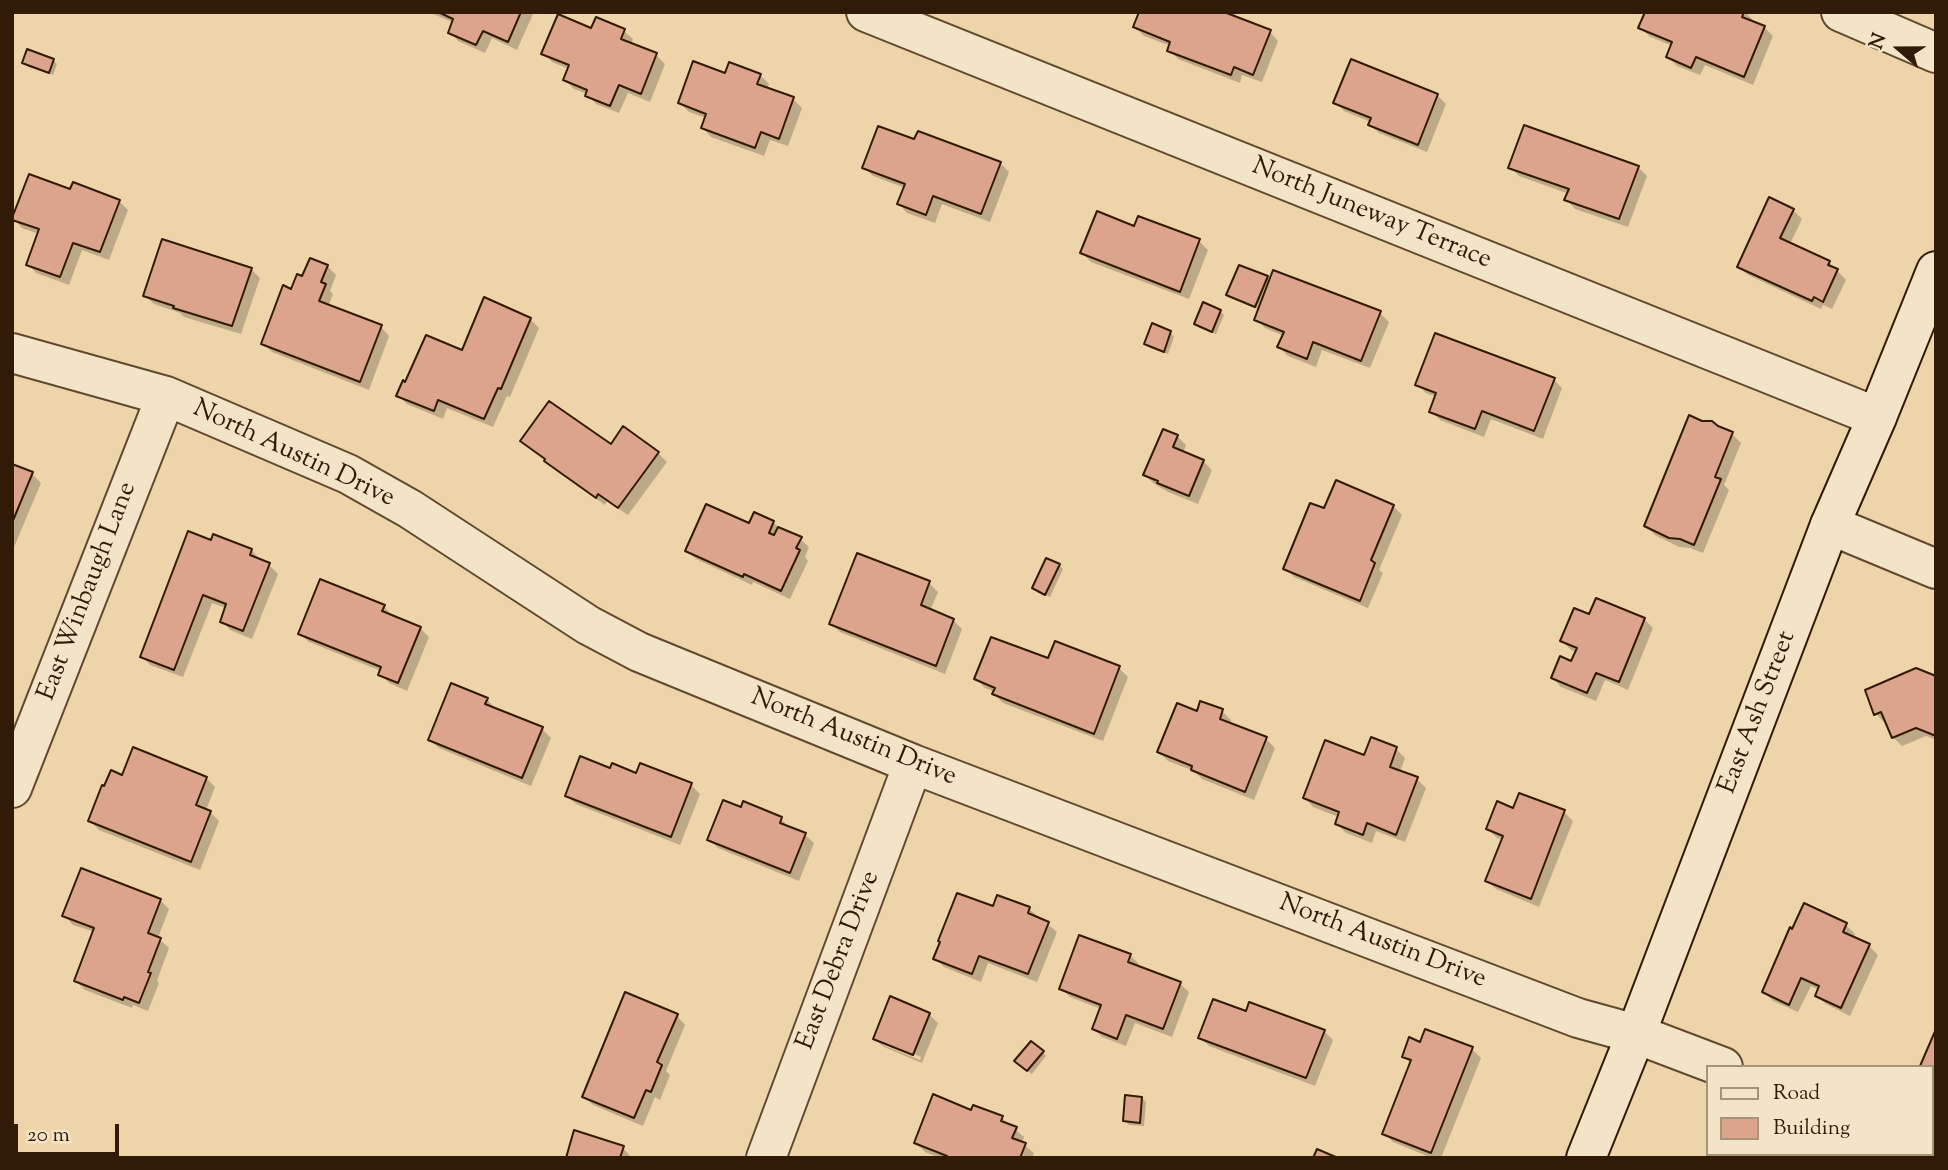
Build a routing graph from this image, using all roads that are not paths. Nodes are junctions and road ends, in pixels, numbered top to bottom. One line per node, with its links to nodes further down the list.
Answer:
1 (866, 12): 7 (street, North Juneway Terrace)
2 (1841, 12): 3 (street)
3 (1936, 53)
4 (1936, 271): 7 (street, East Ash Street)
5 (12, 353): 6 (street, North Austin Drive)
6 (166, 397): 10 (street, North Austin Drive); 11 (street, East Winbaugh Lane)
7 (1877, 417): 8 (street, East Ash Street)
8 (1830, 525): 9 (street); 12 (street, East Ash Street)
9 (1936, 569)
10 (913, 764): 12 (street, North Austin Drive); 14 (street, East Debra Drive)
11 (12, 788)
12 (1636, 1034): 13 (street, North Austin Drive); 15 (street, East Ash Street)
13 (1718, 1065)
14 (766, 1158)
15 (1586, 1158)

